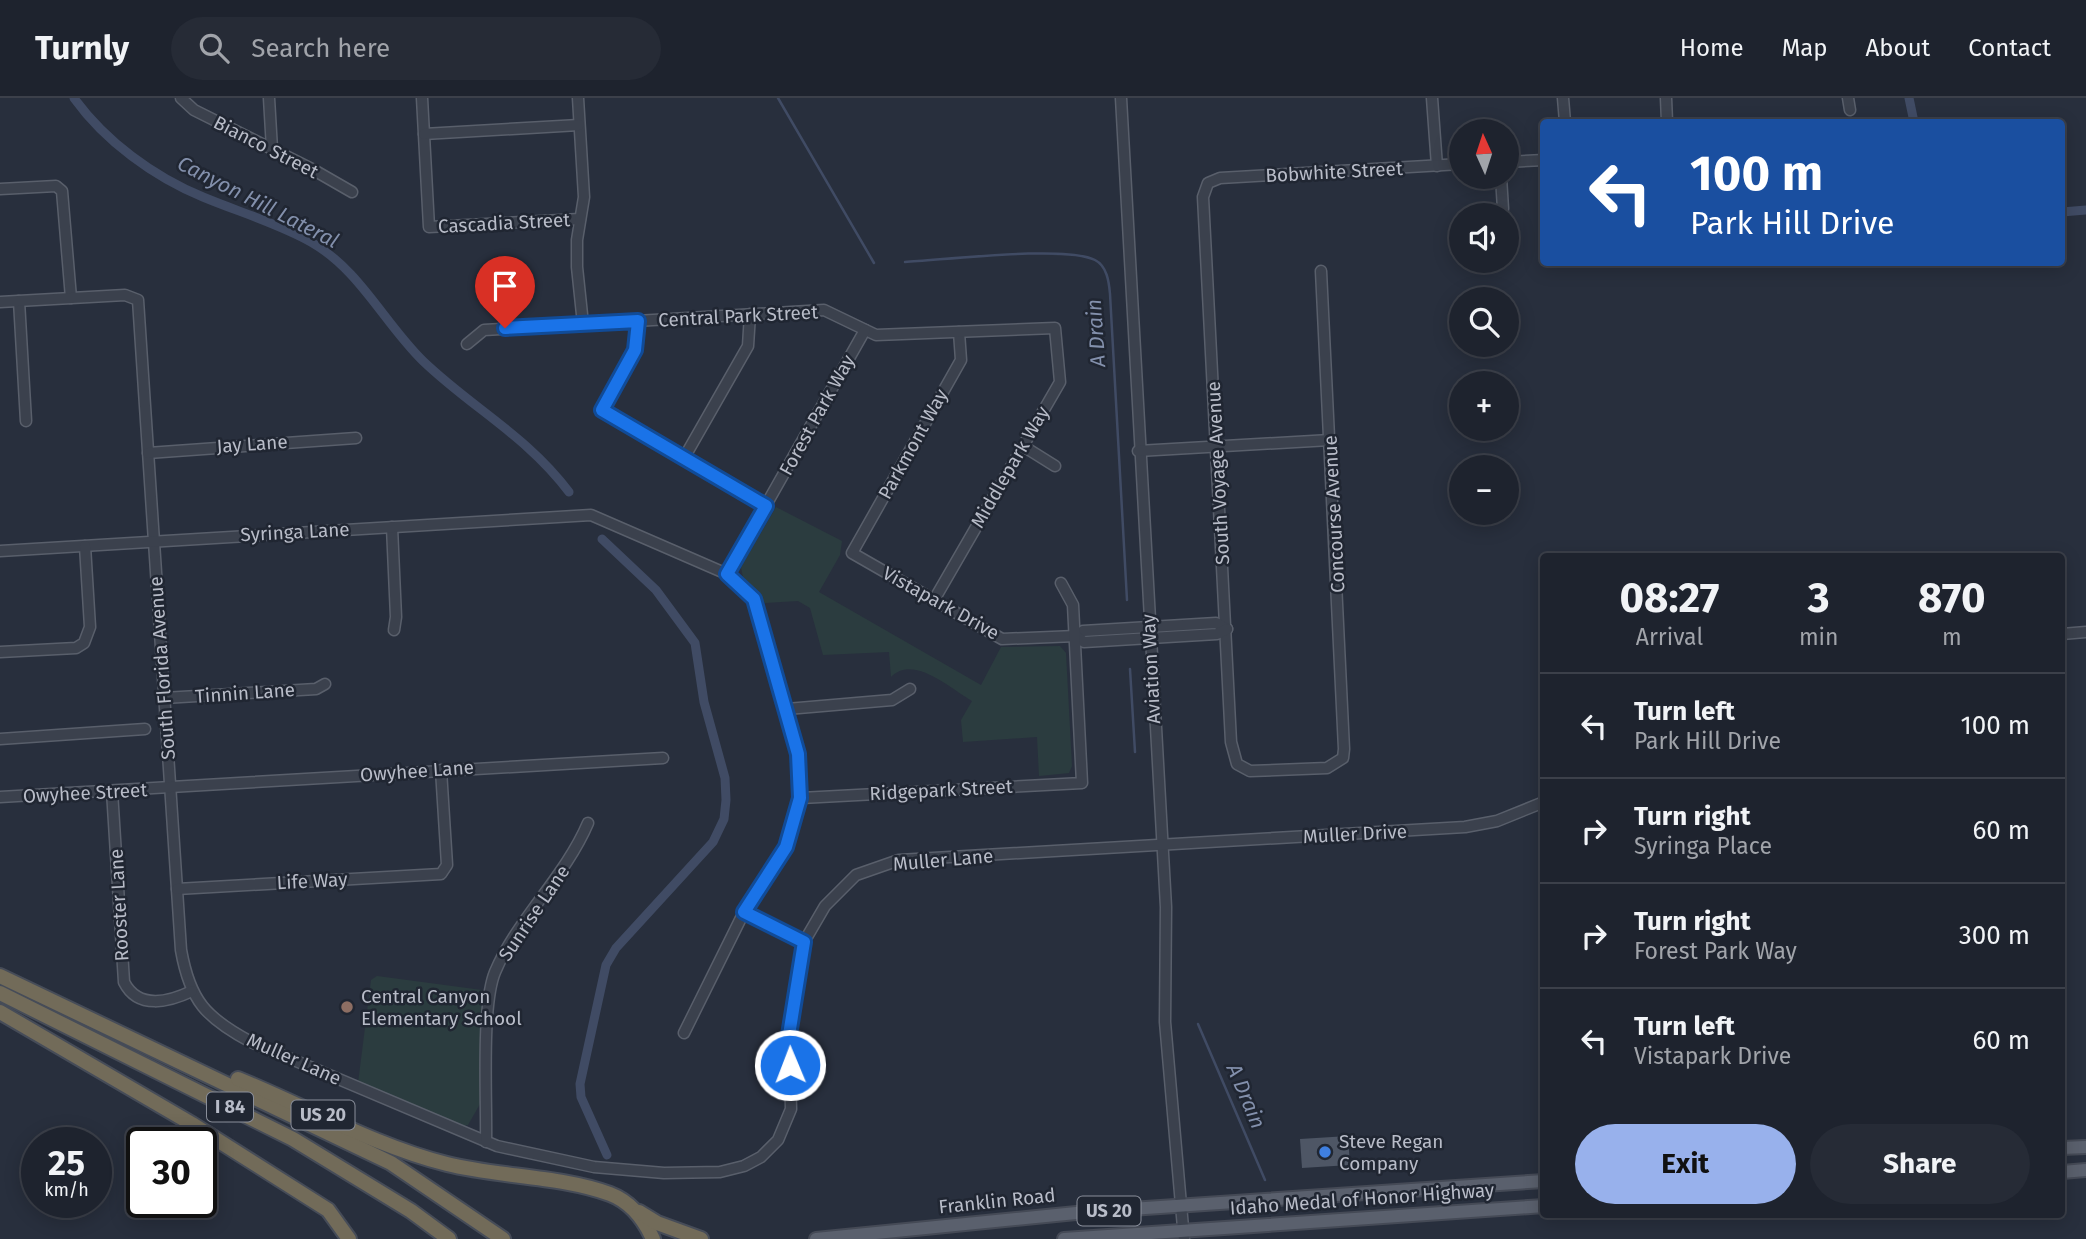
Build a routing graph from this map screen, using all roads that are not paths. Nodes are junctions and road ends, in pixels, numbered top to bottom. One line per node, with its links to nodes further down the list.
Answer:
1 (269, 98): 15 (street)
2 (422, 98): 14 (street)
3 (578, 98): 13 (street)
4 (1121, 98): 40 (street, Aviation Way)
5 (1432, 98): 19 (street)
6 (1563, 98): 11 (street)
7 (1665, 98): 12 (street)
8 (1848, 98): 10 (street)
9 (181, 99): 15 (street, Bianco Street)
10 (1850, 110)
11 (1565, 119)
12 (1667, 119)
13 (579, 125): 14 (street); 23 (street)
14 (424, 134): 23 (street, Cascadia Street)
15 (272, 149): 22 (street, Bianco Street)
16 (1540, 160): 17 (street)
17 (1519, 161)
18 (1449, 165): 19 (street, Bobwhite Street)
19 (1437, 166): 20 (street, Bobwhite Street)
20 (1209, 183): 39 (street, South Voyage Avenue)
21 (0, 189): 25 (street)
22 (352, 192)
23 (580, 219): 30 (street)
24 (1321, 271): 37 (street, Concourse Avenue)
25 (71, 298): 26 (street); 41 (street, South Florida Avenue)
26 (19, 301): 27 (street); 35 (street)
27 (0, 302)
28 (750, 314): 29 (street, Central Park Street); 32 (street, Central Park Street); 42 (street)
29 (638, 321): 30 (street, Central Park Street); 42 (street)
30 (583, 324): 34 (street, Central Park Street)
31 (1055, 328): 33 (street, Central Park Street); 38 (street, Middlepark Way)
32 (865, 330): 33 (street, Central Park Street); 44 (street, Forest Park Way)
33 (959, 332): 49 (street, Parkmont Way)
34 (467, 344)
35 (26, 421)
36 (356, 438): 41 (street, Jay Lane)
37 (1330, 440): 39 (street); 68 (street, Concourse Avenue)
38 (1023, 446): 43 (street); 52 (street, Middlepark Way)
39 (1215, 446): 40 (street); 54 (street, South Voyage Avenue)
40 (1138, 450): 53 (street, Aviation Way)
41 (149, 453): 46 (street, South Florida Avenue)
42 (684, 458): 44 (street)
43 (1055, 466)
44 (766, 506): 50 (street, Forest Park Way)
45 (392, 527): 46 (street, Syringa Lane); 50 (street, Syringa Lane); 55 (street)
46 (153, 541): 47 (street, Syringa Lane); 63 (street, South Florida Avenue)
47 (85, 546): 48 (street, Syringa Lane); 60 (street)
48 (0, 551)
49 (852, 553): 52 (street, Vistapark Drive)
50 (727, 574): 64 (street)
51 (1061, 583): 58 (street)
52 (934, 600): 58 (street, Vistapark Drive)
53 (1148, 627): 54 (street, Vistapark Drive); 58 (street, Vistapark Drive); 59 (street, Aviation Way)
54 (1227, 629): 59 (street, Vistapark Drive); 68 (street, South Voyage Avenue)
55 (394, 630)
56 (2086, 632): 57 (street)
57 (2065, 634)
58 (1076, 636): 59 (street, Vistapark Drive); 73 (street, Ridgepark Street)
59 (1149, 638): 76 (street, Aviation Way)
60 (0, 652)
61 (325, 684): 63 (street, Tinnin Lane)
62 (910, 689): 64 (street)
63 (164, 698): 70 (street, South Florida Avenue)
64 (787, 709): 73 (street)
65 (145, 729): 66 (street)
66 (0, 738)
67 (663, 758): 69 (street, Owyhee Lane)
68 (1237, 764)
69 (441, 770): 70 (street, Owyhee Lane); 77 (street, Life Way)
70 (170, 788): 71 (street, Owyhee Street); 77 (street, South Florida Avenue)
71 (112, 792): 72 (street, Owyhee Street); 81 (street, Rooster Lane)
72 (0, 797)
73 (800, 798): 78 (street)
74 (1540, 804): 76 (street, Muller Drive)
75 (588, 823): 87 (street, Sunrise Lane)
76 (1162, 845): 79 (street, Muller Lane); 95 (street, Aviation Way)
77 (177, 889): 81 (street, South Florida Avenue)
78 (744, 912): 79 (street); 85 (street)
79 (804, 942): 87 (street, Muller Lane)
80 (0, 976): 86 (highway, I 84)
81 (192, 991): 84 (street, South Florida Avenue)
82 (0, 993): 103 (highway, I 84)
83 (0, 1012): 93 (highway)
84 (218, 1024): 87 (street, Muller Lane)
85 (684, 1033)
86 (148, 1045): 97 (highway, US 20); 104 (highway, I 84)
87 (486, 1142)
88 (2086, 1147): 89 (main road)
89 (2065, 1148)
90 (2086, 1170): 91 (main road)
91 (2065, 1172)
92 (1540, 1181): 95 (main road, Idaho Medal of Honor Highway / US 20)
93 (296, 1191): 101 (highway); 102 (highway)
94 (1540, 1198): 98 (main road)
95 (1181, 1206): 99 (main road, Franklin Road / US 20); 100 (street, Aviation Way)
96 (1540, 1206): 98 (main road, Idaho Medal of Honor Highway / US 20)
97 (635, 1210): 105 (highway, US 20); 106 (highway, US 20)
98 (1441, 1213): 100 (main road, Idaho Medal of Honor Highway / US 20)
99 (1012, 1219): 107 (main road, Franklin Road / US 20); 108 (main road)
100 (1183, 1235): 109 (main road, US 20)
101 (340, 1239)
102 (349, 1239)
103 (449, 1239)
104 (503, 1239)
105 (653, 1239)
106 (701, 1239)
107 (816, 1239)
108 (900, 1239)
109 (1064, 1239)

